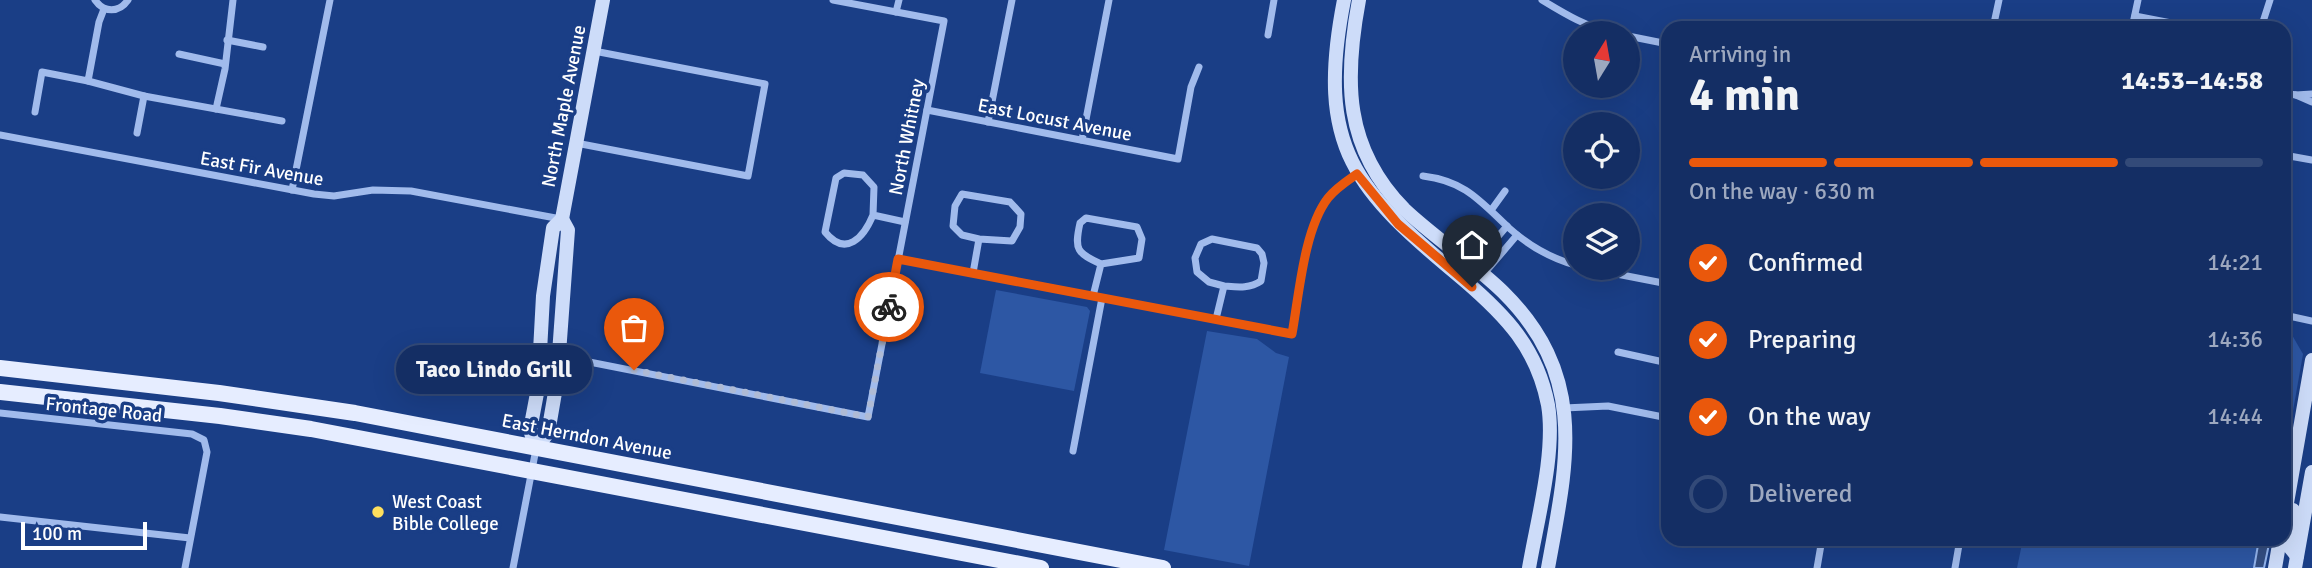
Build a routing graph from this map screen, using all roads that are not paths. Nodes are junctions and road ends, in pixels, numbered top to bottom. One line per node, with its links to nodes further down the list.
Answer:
1 (95, 0): 17 (street)
2 (128, 0): 17 (street)
3 (233, 0): 27 (street)
4 (330, 0): 54 (street)
5 (603, 0): 30 (main road, North Maple Avenue)
6 (833, 0): 18 (street)
7 (899, 0): 18 (street)
8 (1012, 0): 44 (street)
9 (1109, 0): 47 (street)
10 (1275, 0): 25 (street)
11 (1344, 0): 52 (main road)
12 (1359, 0): 51 (main road)
13 (1542, 0): 20 (street)
14 (1999, 0): 21 (street)
15 (2138, 0): 19 (street)
16 (2270, 0): 24 (street)
17 (104, 9): 34 (street)
18 (896, 12): 41 (street, North Whitney)
19 (2135, 16): 22 (street); 23 (street)
20 (1577, 21)
21 (1994, 21)
22 (2134, 21)
23 (2161, 21)
24 (2263, 21)
25 (1268, 35)
26 (1640, 38): 28 (street)
27 (227, 40): 29 (street); 32 (street)
28 (1661, 43)
29 (263, 47)
30 (593, 51): 48 (main road, North Maple Avenue); 48 (street)
31 (179, 54): 32 (street)
32 (225, 64): 40 (street)
33 (1199, 68): 47 (street, East Locust Avenue)
34 (88, 80): 38 (street); 42 (street)
35 (2291, 94): 37 (street)
36 (2312, 94): 37 (street)
37 (2296, 95): 39 (street)
38 (144, 96): 40 (street); 45 (street)
39 (2312, 102)
40 (216, 109): 43 (street)
41 (927, 110): 44 (street, East Locust Avenue); 59 (street, North Whitney)
42 (34, 112)
43 (282, 121)
44 (988, 122): 47 (street, East Locust Avenue)
45 (137, 133)
46 (0, 135): 54 (street, East Fir Avenue)
47 (1082, 140)
48 (576, 143): 58 (main road, North Maple Avenue)
49 (2291, 156): 50 (street)
50 (2312, 160)
51 (1371, 167): 52 (street); 66 (main road)
52 (1357, 174): 73 (main road); 76 (street)
53 (1423, 176): 56 (street)
54 (292, 190): 58 (street, East Fir Avenue)
55 (1505, 191): 56 (street)
56 (1492, 209): 60 (street)
57 (873, 215): 57 (street); 59 (street)
58 (562, 219): 68 (main road, North Maple Avenue); 79 (main road, North Maple Avenue)
59 (905, 222): 63 (street, North Whitney)
60 (1507, 226): 61 (street); 66 (street)
61 (1517, 234): 64 (street); 66 (street)
62 (979, 239): 62 (street); 67 (street)
63 (898, 259): 67 (street); 79 (street, North Whitney)
64 (1563, 262)
65 (1101, 264): 65 (street); 72 (street)
66 (1477, 271): 85 (main road)
67 (973, 273): 72 (street)
68 (545, 276): 79 (main road); 89 (main road, North Maple Avenue)
69 (1640, 278): 70 (street)
70 (1661, 283)
71 (1224, 286): 71 (street); 76 (street)
72 (1093, 296): 74 (street)
73 (1484, 297): 84 (main road); 85 (main road)
74 (1102, 298): 76 (street); 90 (street)
75 (2291, 316): 77 (street)
76 (1216, 319)
77 (2312, 321)
78 (1618, 352): 81 (street)
79 (559, 356): 89 (main road, North Maple Avenue)
80 (2312, 360): 88 (main road)
81 (1661, 361)
82 (0, 368): 89 (main road, East Herndon Avenue)
83 (0, 392): 92 (main road)
84 (1548, 404): 91 (main road); 108 (main road)
85 (1564, 408): 87 (street); 91 (main road)
86 (0, 413): 97 (street, Frontage Road)
87 (1661, 415)
88 (2297, 446): 94 (main road); 96 (main road)
89 (536, 448): 92 (street, North Maple Avenue); 107 (main road, East Herndon Avenue)
90 (1073, 451)
91 (1565, 468): 109 (main road)
92 (532, 470): 105 (street, North Maple Avenue); 106 (main road)
93 (2312, 472): 103 (main road)
94 (2291, 480)
95 (0, 517): 97 (street)
96 (2291, 520)
97 (190, 538): 104 (street)
98 (1821, 546): 110 (street)
99 (1959, 546): 111 (street)
100 (2280, 546): 112 (main road)
101 (2281, 546): 113 (main road)
102 (2289, 546): 103 (main road)
103 (2297, 562)
104 (185, 568)
105 (513, 568)
106 (1041, 568)
107 (1163, 568)
108 (1529, 568)
109 (1548, 568)
110 (1816, 568)
111 (1955, 568)
112 (2275, 568)
113 (2286, 568)

